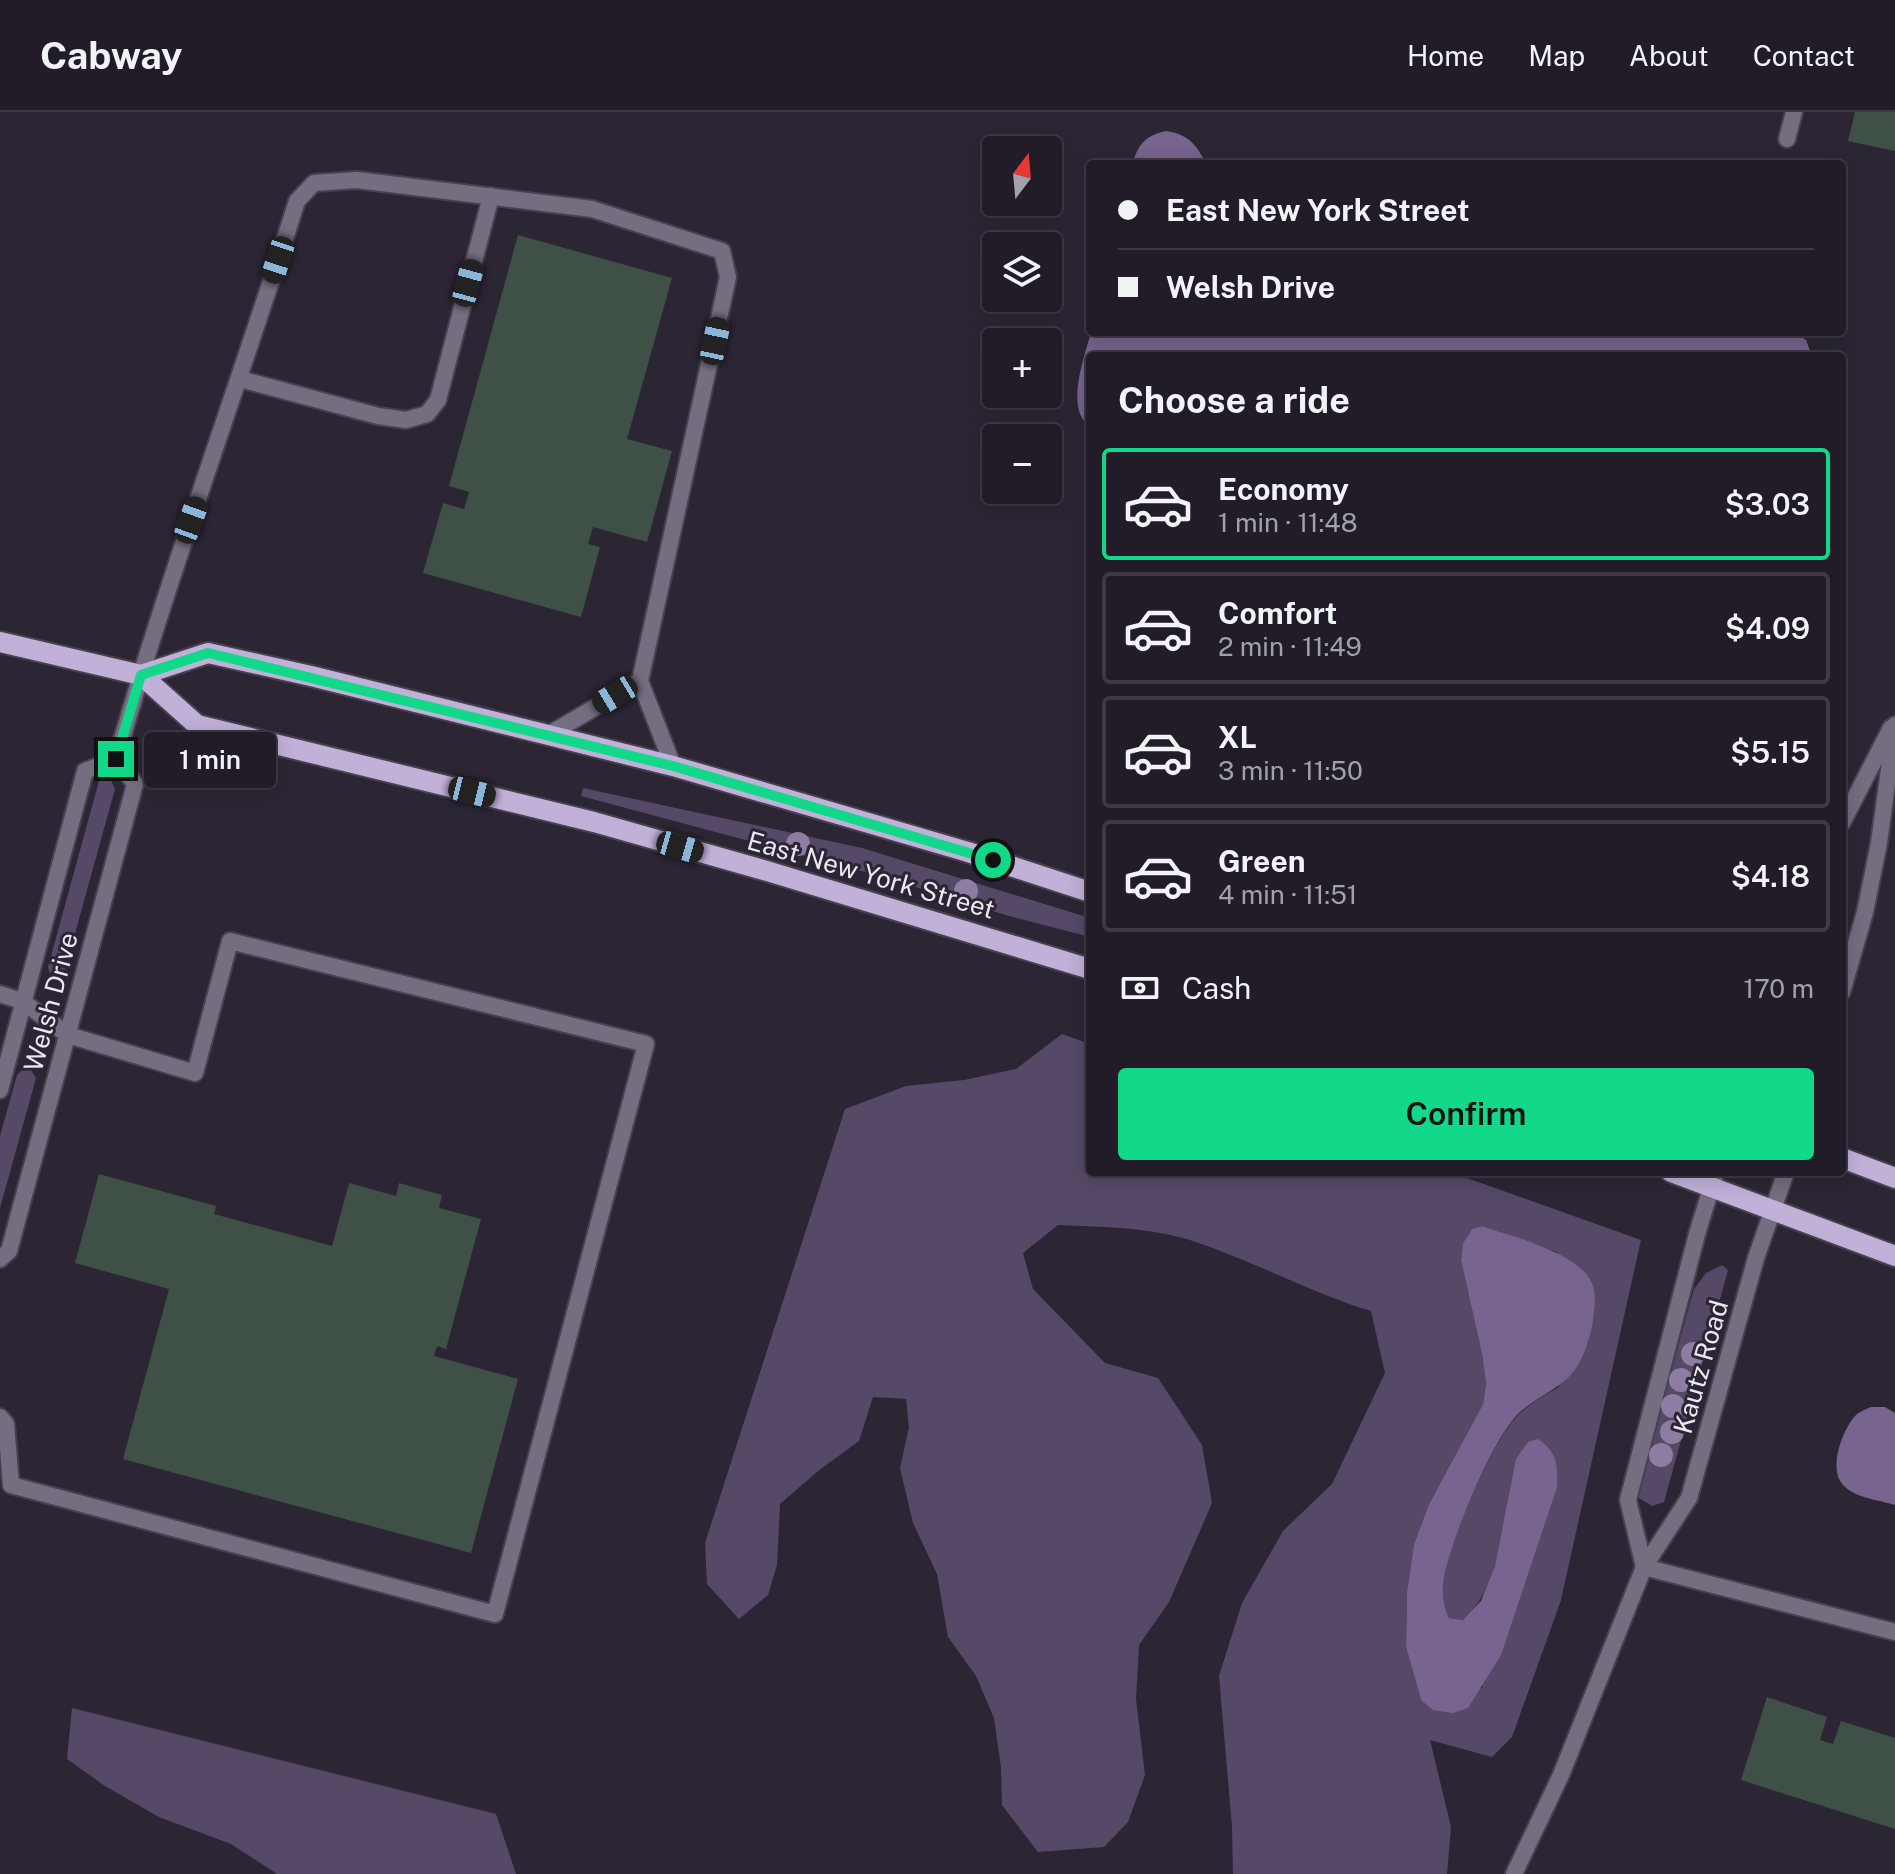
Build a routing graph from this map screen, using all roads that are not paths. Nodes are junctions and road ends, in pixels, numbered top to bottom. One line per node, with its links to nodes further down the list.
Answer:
1 (1794, 112): 2 (street)
2 (1787, 139)
3 (491, 196): 4 (street); 4 (street); 7 (street)
4 (240, 379): 6 (street)
5 (0, 642): 6 (main road, East New York Street)
6 (141, 675): 9 (main road, East New York Street); 10 (street); 14 (main road, East New York Street)
7 (640, 681): 9 (street); 11 (street)
8 (1895, 722): 12 (street); 15 (street)
9 (548, 735): 11 (main road, East New York Street)
10 (116, 759): 17 (street, Welsh Drive); 18 (street, Welsh Drive)
11 (673, 766): 13 (main road, East New York Street)
12 (1846, 815)
13 (1086, 891)
14 (1086, 968)
15 (1846, 978)
16 (0, 994): 17 (street)
17 (22, 1001): 18 (street); 19 (street, Welsh Drive)
18 (68, 1035): 26 (street, Welsh Drive); 27 (street)
19 (0, 1090)
20 (1846, 1160): 22 (main road)
21 (1784, 1176): 24 (street, Kautz Road)
22 (1895, 1178)
23 (1714, 1179): 24 (main road); 28 (street, Kautz Road)
24 (1772, 1209): 25 (main road); 28 (street, Kautz Road)
25 (1895, 1256)
26 (0, 1259)
27 (0, 1417)
28 (1644, 1567): 29 (street); 30 (street, Kautz Road)
29 (1895, 1632)
30 (1514, 1874)

